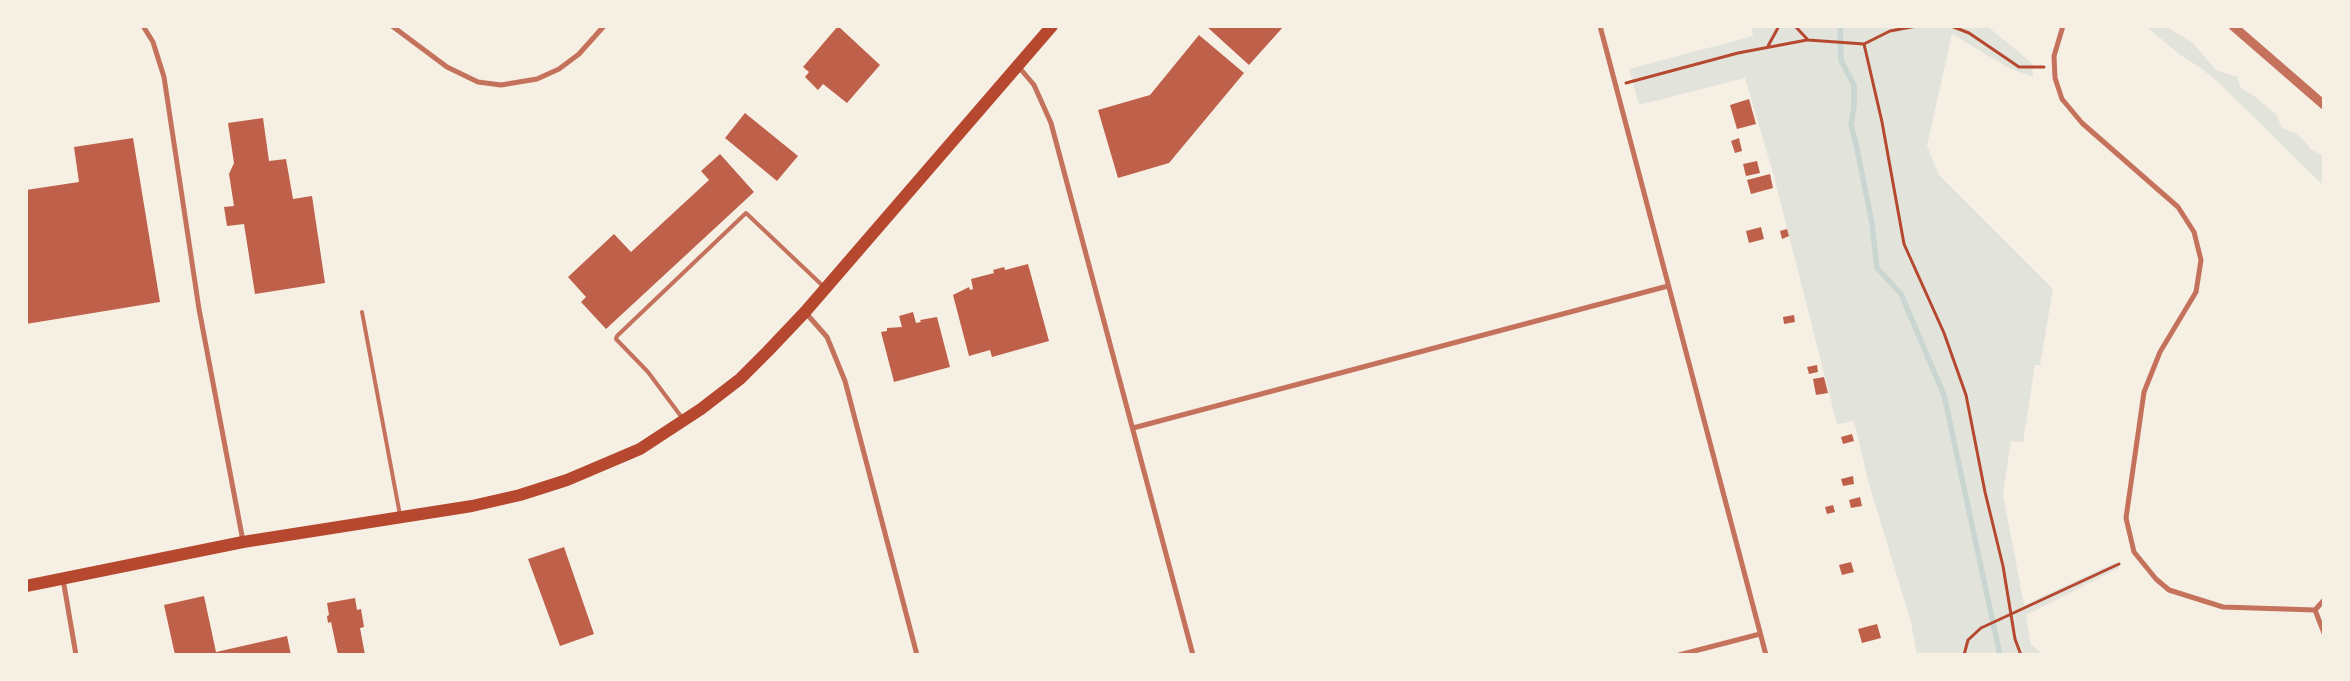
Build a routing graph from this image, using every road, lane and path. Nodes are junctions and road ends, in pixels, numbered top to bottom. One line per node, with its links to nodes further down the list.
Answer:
1 (143, 26): 26 (street)
2 (392, 26): 3 (street)
3 (604, 26)
4 (1052, 26): 15 (main road)
5 (1600, 26): 17 (street)
6 (1780, 26): 14 (path)
7 (1795, 26): 12 (path)
8 (1917, 26): 13 (path)
9 (1951, 26): 16 (path)
10 (2063, 26): 16 (street)
11 (2233, 26): 18 (street)
12 (1808, 40): 13 (path); 14 (path)
13 (1864, 44): 32 (path)
14 (1768, 46): 17 (path)
15 (1017, 66): 20 (main road); 24 (street)
16 (2054, 67): 31 (street)
17 (1616, 86): 19 (street)
18 (2324, 105)
19 (1668, 286): 24 (street); 34 (street)
20 (826, 288): 22 (main road); 23 (lane)
21 (362, 312): 25 (lane)
22 (805, 312): 23 (main road); 36 (street)
23 (684, 421): 25 (main road)
24 (1133, 428): 37 (street)
25 (400, 517): 26 (main road)
26 (243, 542): 28 (main road)
27 (2119, 564): 32 (path)
28 (63, 579): 29 (main road); 35 (street)
29 (26, 586)
30 (2324, 600): 31 (street)
31 (2315, 610): 33 (street)
32 (2011, 615): 40 (path); 41 (path)
33 (2324, 633)
34 (1760, 634): 38 (street); 39 (street)
35 (76, 655)
36 (917, 655)
37 (1193, 655)
38 (1678, 655)
39 (1766, 655)
40 (1964, 655)
41 (2021, 655)

